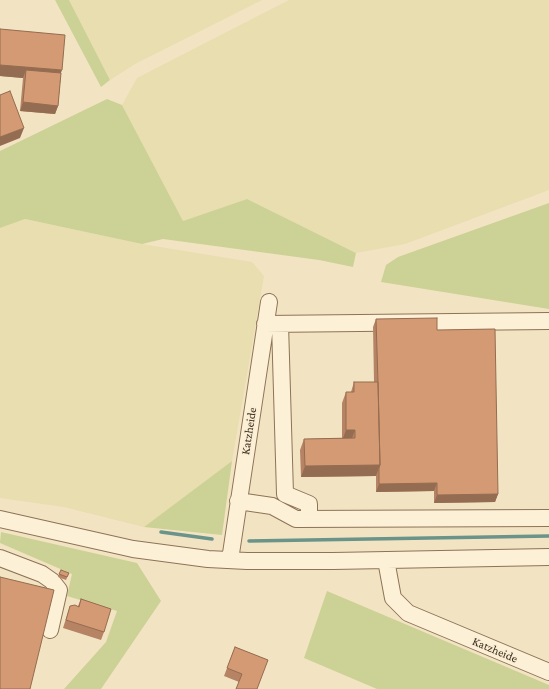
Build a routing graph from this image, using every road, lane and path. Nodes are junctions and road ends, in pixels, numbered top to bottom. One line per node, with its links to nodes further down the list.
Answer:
1 (269, 302): 3 (street, Katzheide)
2 (549, 321): 3 (street)
3 (273, 324): 4 (street, Katzheide); 7 (street)
4 (238, 501): 7 (street); 10 (street, Katzheide)
5 (549, 518): 7 (street)
6 (0, 519): 10 (street)
7 (309, 519)
8 (549, 557): 11 (street)
9 (0, 558): 12 (street)
10 (230, 560): 11 (street)
11 (386, 560): 13 (street, Katzheide)
12 (50, 630)
13 (549, 672)

